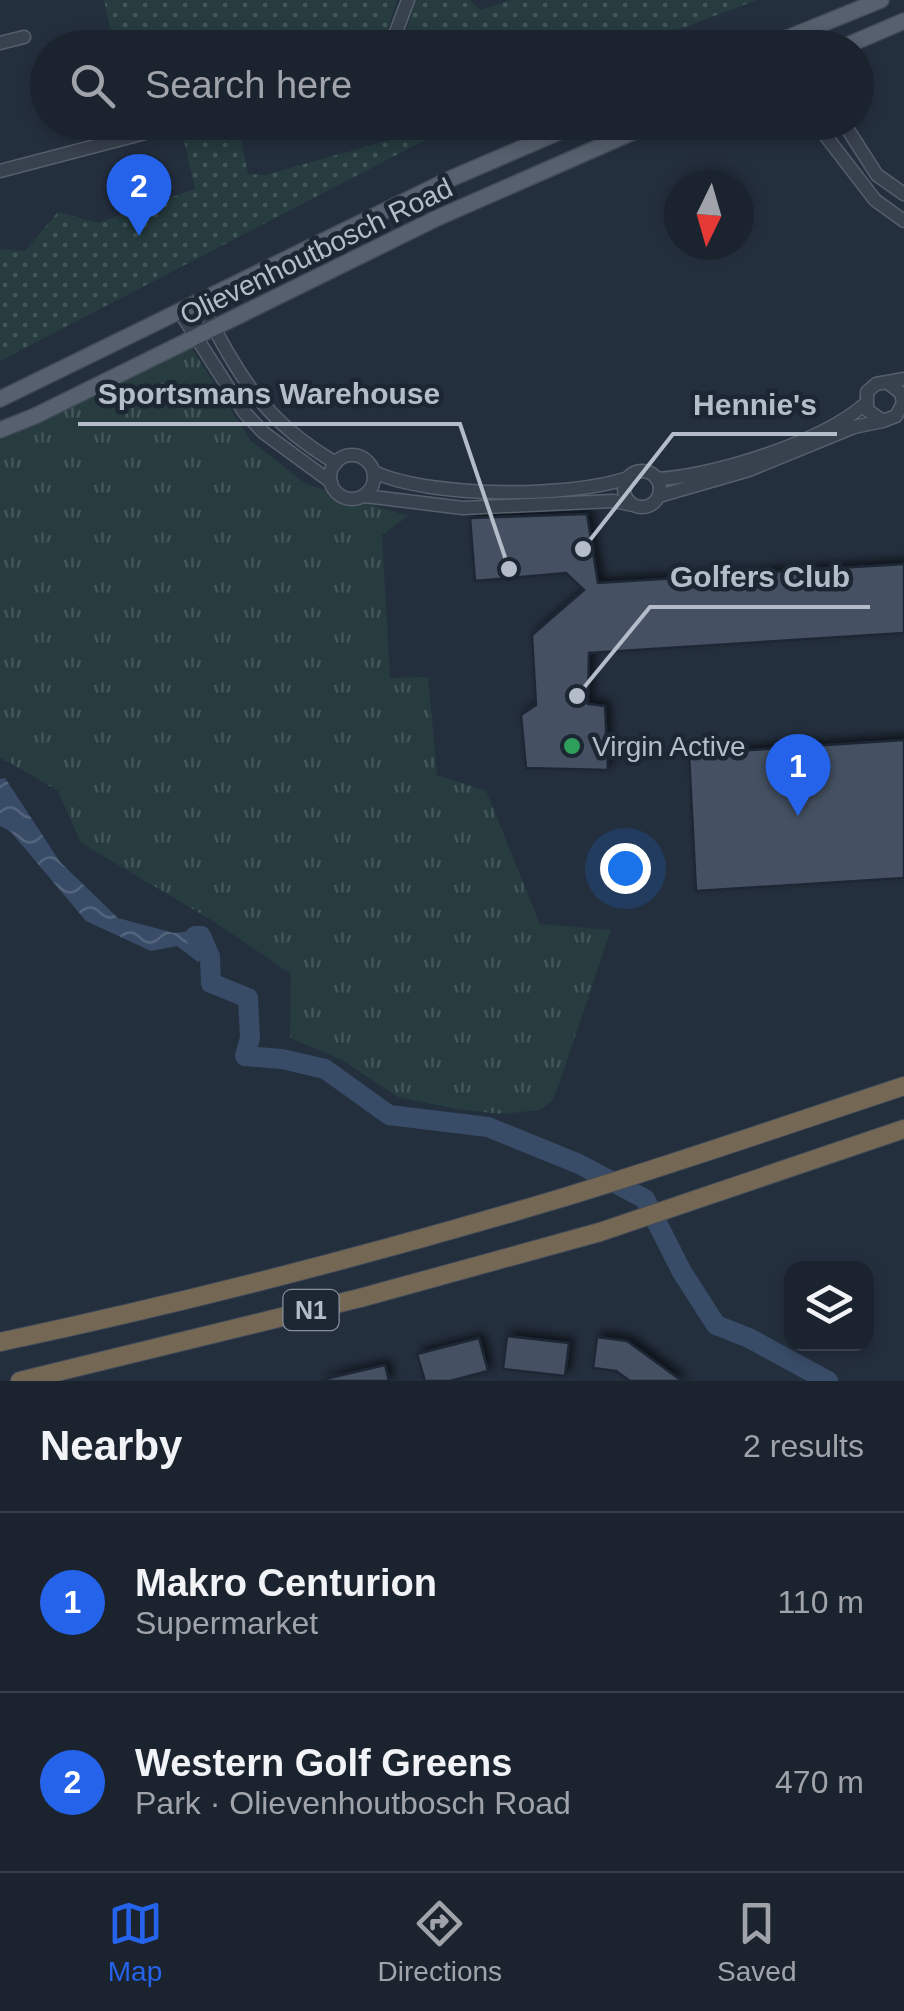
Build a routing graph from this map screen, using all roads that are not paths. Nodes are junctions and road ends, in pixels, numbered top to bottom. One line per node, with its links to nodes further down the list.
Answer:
1 (408, 0): 4 (street)
2 (880, 0): 5 (main road)
3 (904, 21): 6 (main road)
4 (397, 30)
5 (822, 30)
6 (874, 34)
7 (24, 37): 8 (street)
8 (0, 43)
9 (118, 140): 14 (street)
10 (540, 140): 17 (main road, Olievenhoutbosch Road)
11 (615, 140): 19 (main road, Olievenhoutbosch Road)
12 (829, 140): 16 (street)
13 (855, 140): 15 (street)
14 (0, 171)
15 (904, 194)
16 (904, 221)
17 (200, 302): 18 (main road, Olievenhoutbosch Road); 19 (street)
18 (180, 312): 20 (street); 23 (main road, Olievenhoutbosch Road)
19 (213, 326): 20 (main road, Olievenhoutbosch Road); 28 (street)
20 (194, 336): 27 (main road, Olievenhoutbosch Road); 32 (street)
21 (904, 380): 22 (street)
22 (888, 383): 24 (street); 25 (street)
23 (0, 400)
24 (865, 404): 26 (street); 31 (street)
25 (903, 408): 26 (street)
26 (882, 421): 35 (street)
27 (0, 430)
28 (336, 462): 29 (street); 32 (street)
29 (374, 472): 33 (street); 34 (street)
30 (628, 478): 31 (street); 33 (street); 36 (street)
31 (657, 479): 35 (street)
32 (331, 482): 34 (street)
33 (454, 489): 37 (street)
34 (365, 496): 37 (street)
35 (659, 496): 36 (street)
36 (633, 505): 37 (street)
37 (453, 508)
38 (904, 1086): 40 (highway, N1)
39 (904, 1129): 41 (highway, N1)
40 (0, 1342)
41 (20, 1381)

